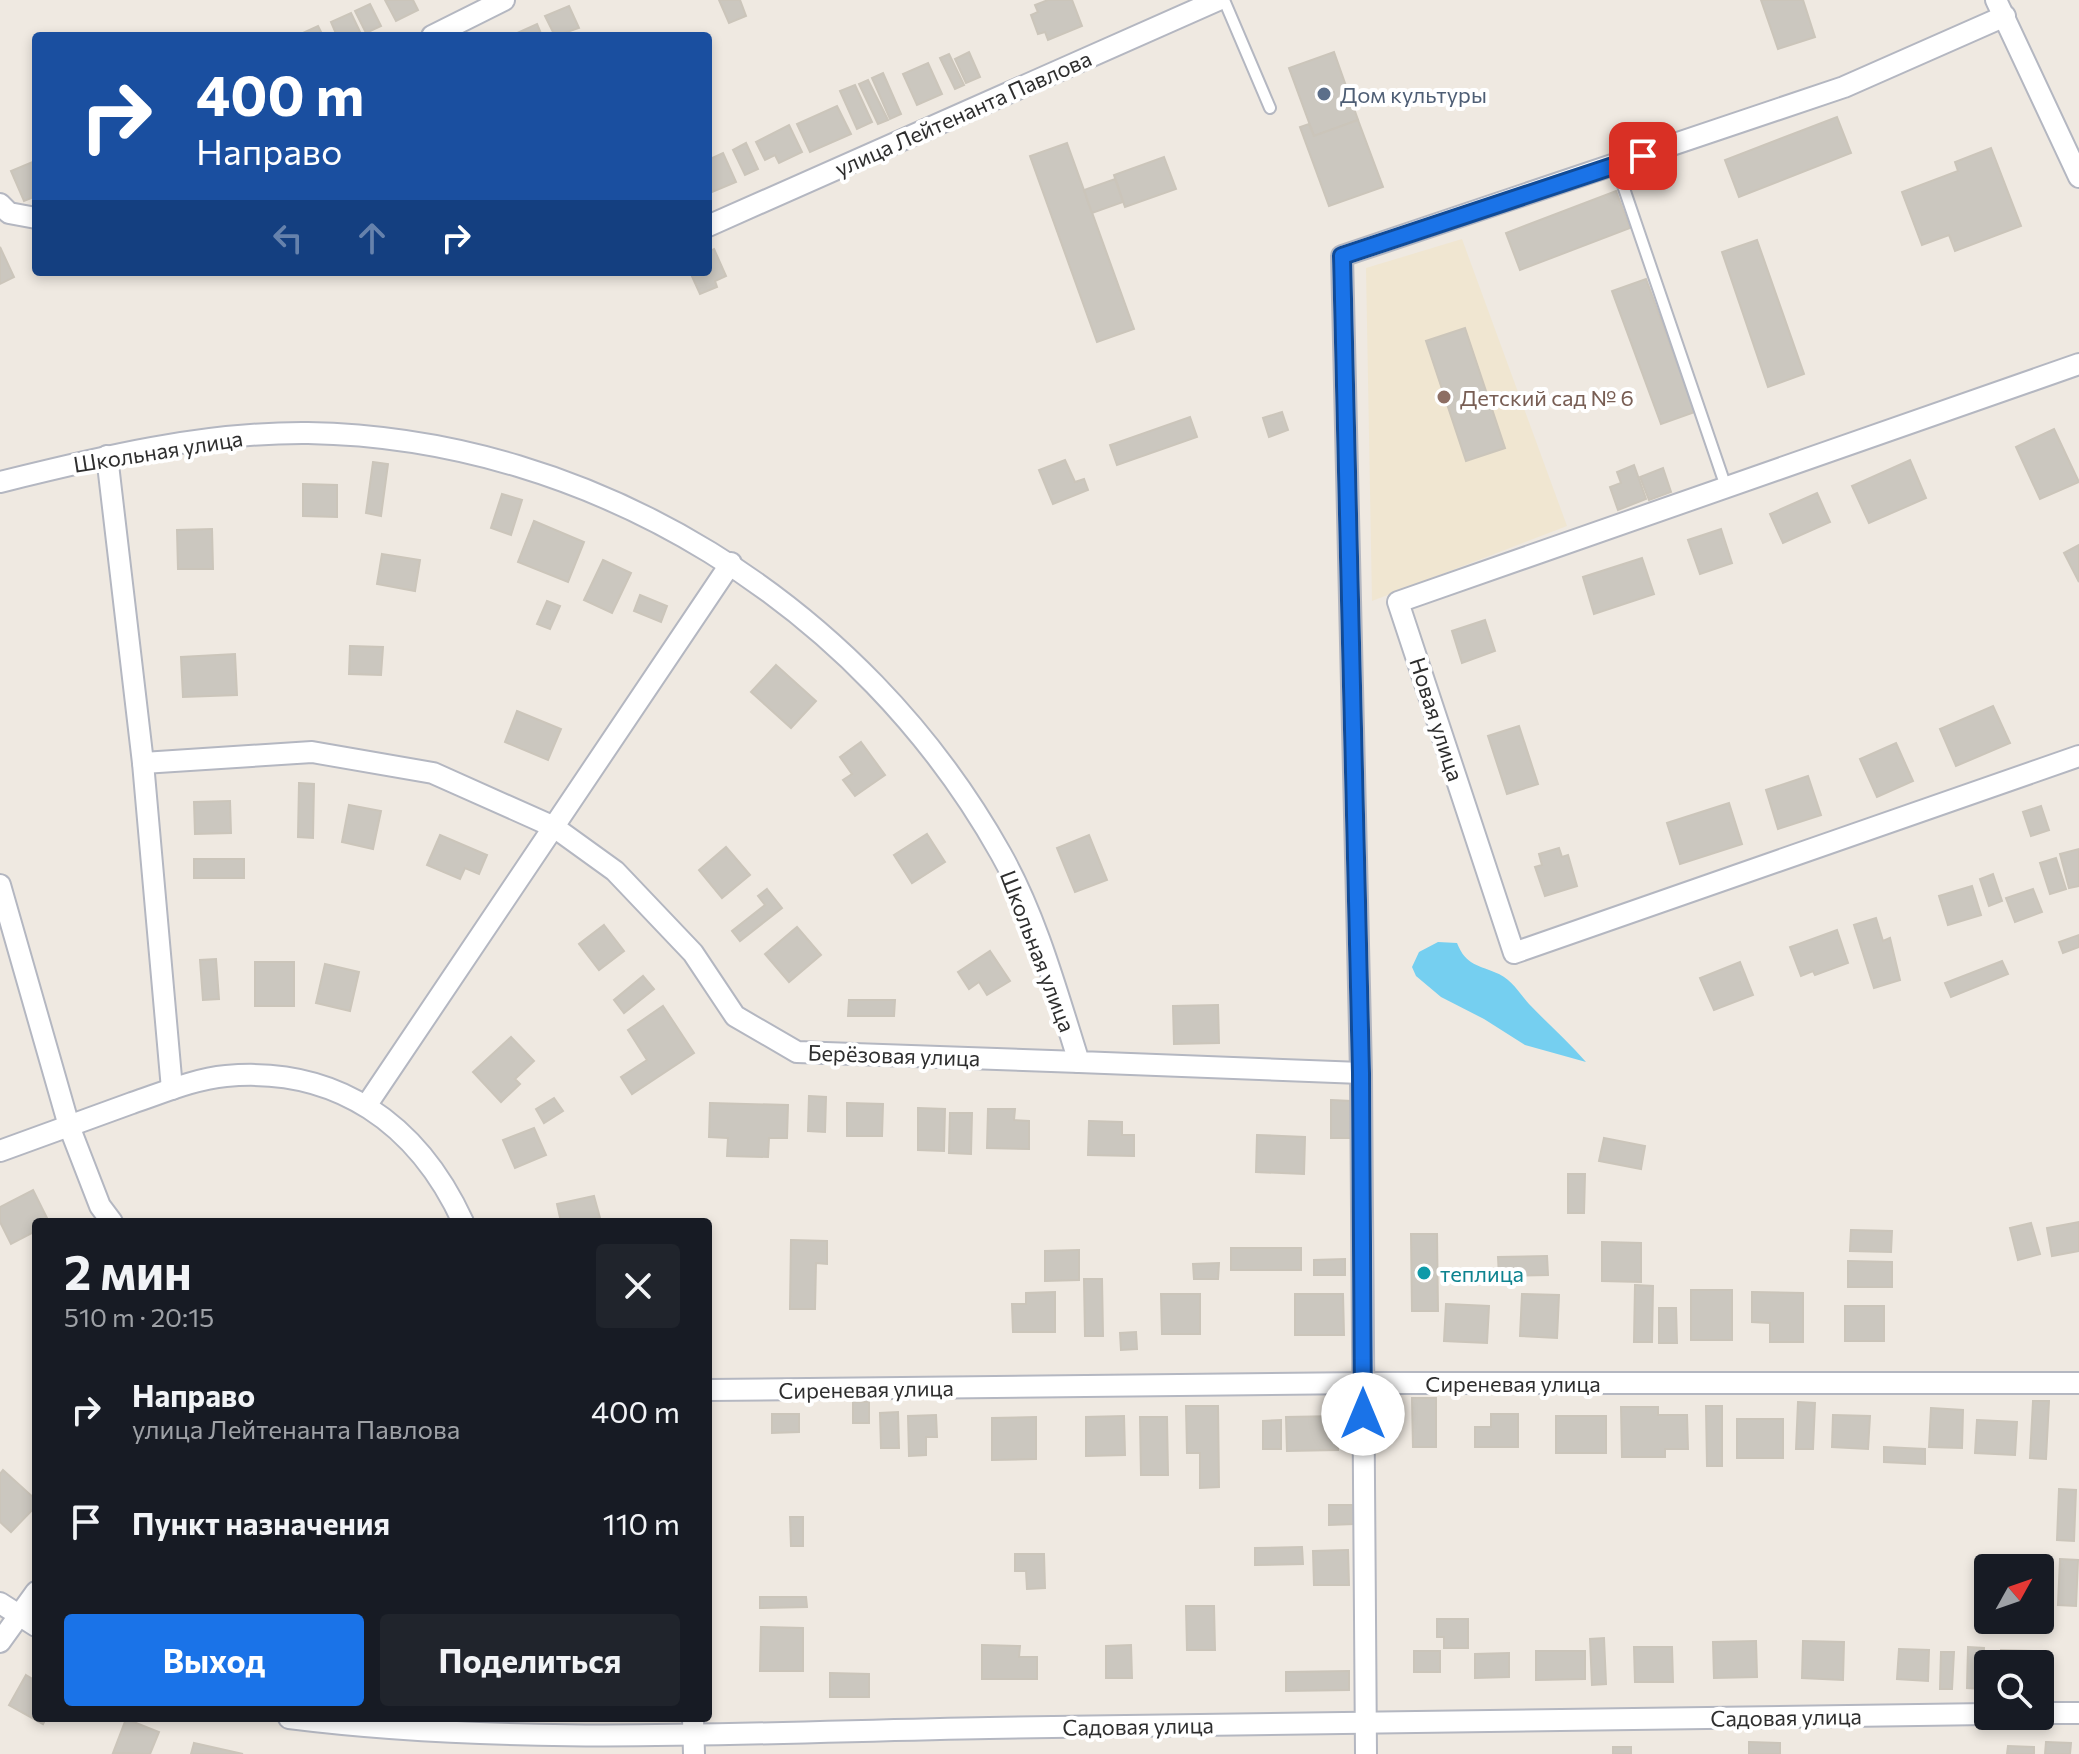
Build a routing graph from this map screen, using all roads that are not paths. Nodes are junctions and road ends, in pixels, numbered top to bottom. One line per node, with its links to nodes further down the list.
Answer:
1 (504, 0): 5 (street)
2 (1218, 0): 11 (street, улица Лейтенанта Павлова)
3 (1224, 0): 6 (lane)
4 (2000, 8): 7 (street); 8 (street)
5 (440, 32)
6 (1270, 108)
7 (1616, 165): 15 (lane); 22 (street)
8 (2079, 177)
9 (5, 208): 10 (street)
10 (32, 217)
11 (712, 224)
12 (2079, 364): 15 (street, Новая улица)
13 (107, 456): 14 (street, Школьная улица); 16 (street, Школьная улица); 18 (street)
14 (0, 482)
15 (1726, 487): 17 (street, Новая улица)
16 (731, 563): 19 (street); 21 (street, Школьная улица)
17 (2079, 756)
18 (143, 763): 19 (street, Берёзовая улица); 23 (street)
19 (554, 827): 21 (street, Берёзовая улица); 24 (street)
20 (0, 885): 25 (street)
21 (1079, 1062): 22 (street)
22 (1361, 1073): 29 (street)
23 (172, 1089): 24 (street); 25 (street)
24 (366, 1106): 28 (street)
25 (69, 1126): 26 (street); 27 (street)
26 (0, 1151)
27 (109, 1218)
28 (461, 1218)
29 (1363, 1383): 30 (street, Сиреневая улица); 31 (street, Сиреневая улица); 39 (street)
30 (2079, 1383)
31 (712, 1390)
32 (0, 1603): 33 (street)
33 (27, 1621): 34 (street)
34 (0, 1642)
35 (2054, 1713): 36 (street)
36 (2079, 1713)
37 (1974, 1714): 39 (street, Садовая улица)
38 (322, 1722): 40 (street, Садовая улица)
39 (1366, 1722): 40 (street, Садовая улица); 41 (street)
40 (694, 1735)
41 (1366, 1754)

